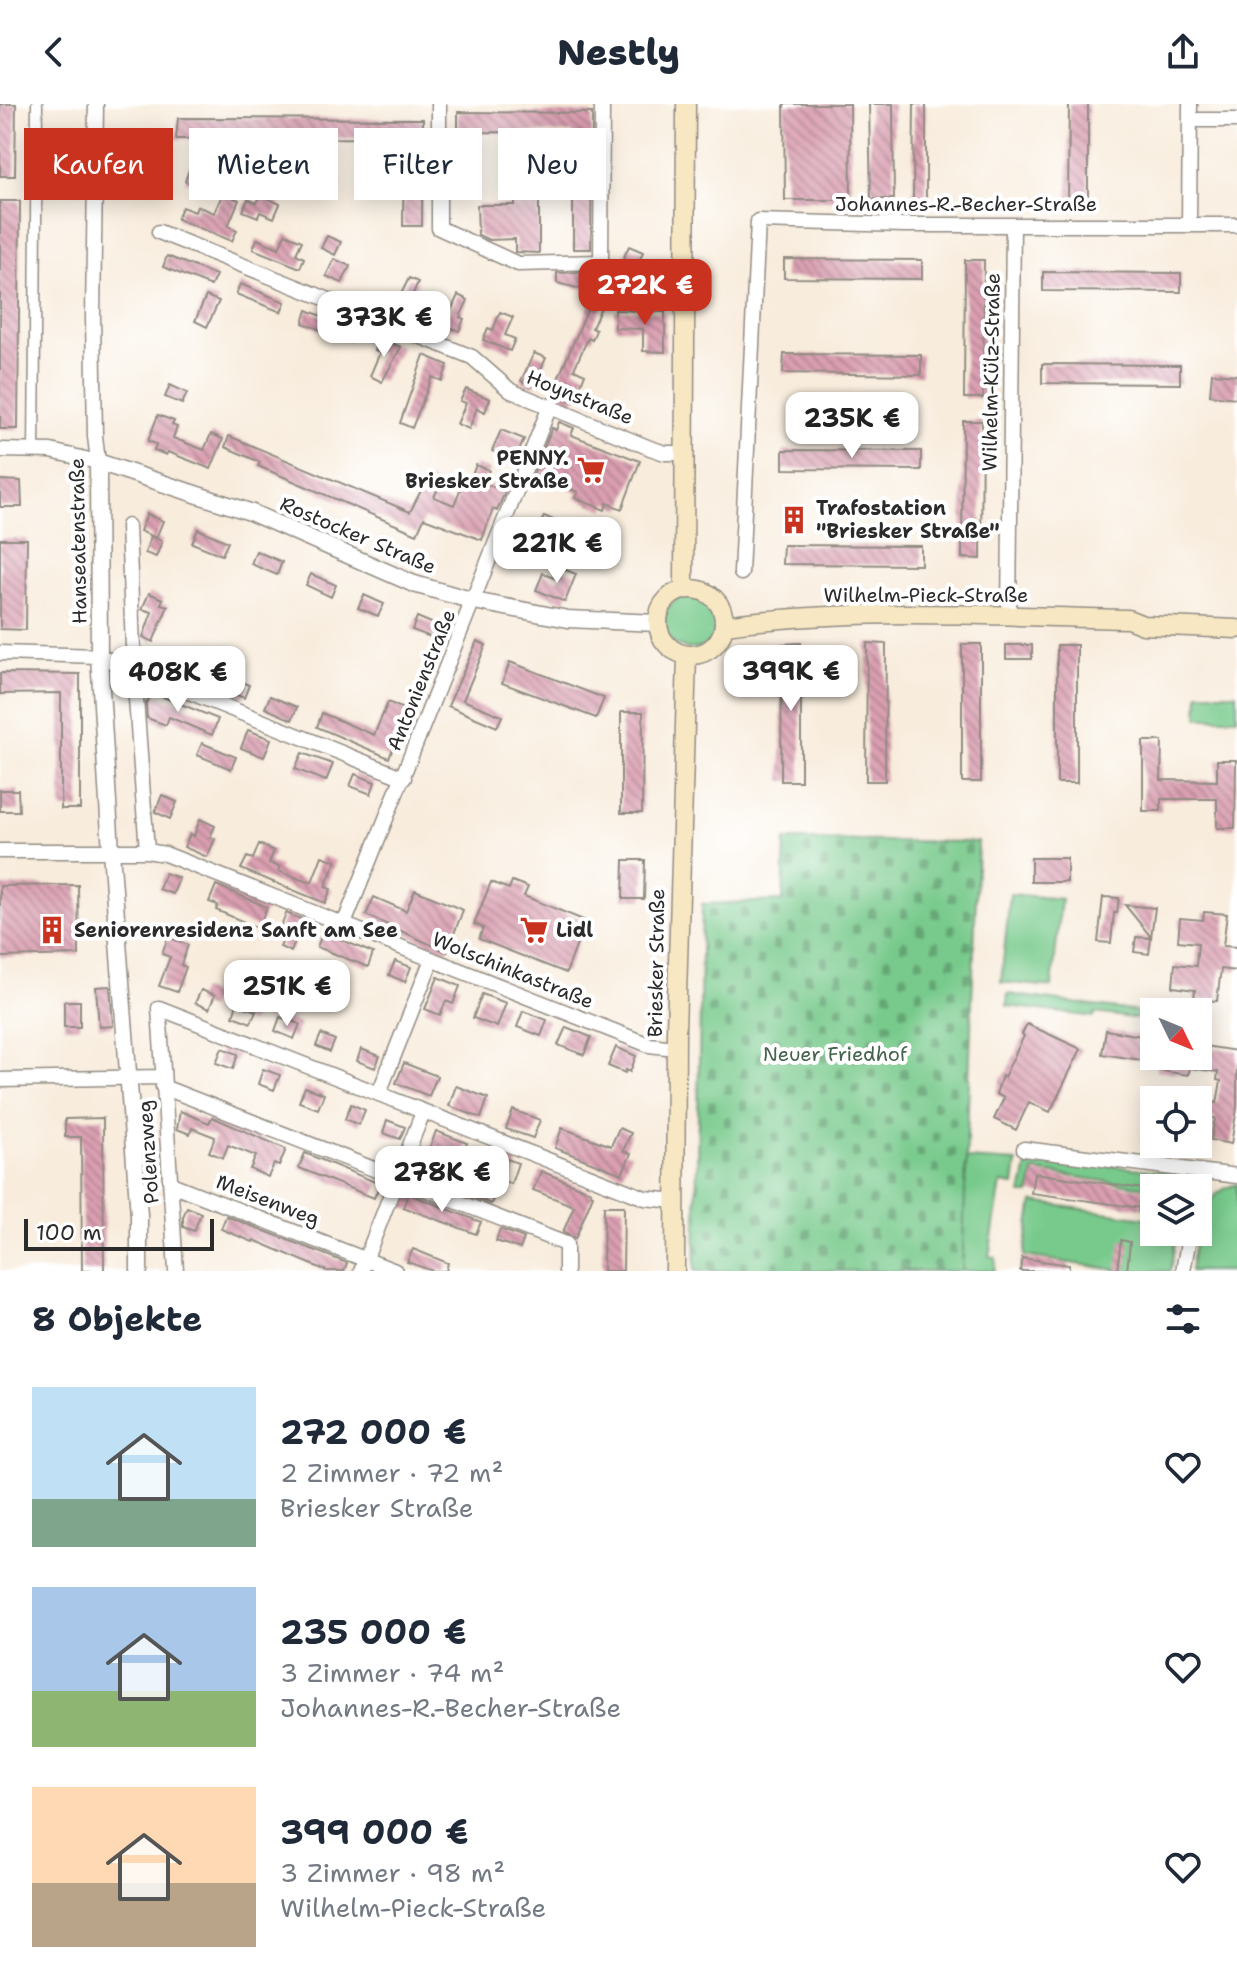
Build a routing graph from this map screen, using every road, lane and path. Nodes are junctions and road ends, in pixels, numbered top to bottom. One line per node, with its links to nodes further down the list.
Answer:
1 (37, 104): 15 (street)
2 (96, 104): 17 (street, Hanseatenstraße)
3 (439, 104): 4 (street)
4 (602, 104)
5 (686, 104): 16 (main road)
6 (1190, 104): 7 (street)
7 (1190, 120): 8 (street); 10 (street)
8 (1237, 120)
9 (1013, 225): 10 (street, Johannes-R.-Becher-Straße); 19 (street, Johannes-R.-Becher-Straße); 22 (street, Wilhelm-Külz-Straße)
10 (1189, 225): 11 (street, Johannes-R.-Becher-Straße)
11 (1237, 225)
12 (159, 232): 13 (street, Hoynstraße)
13 (550, 406): 16 (street, Hoynstraße); 21 (street, Antonienstraße)
14 (0, 450): 15 (street)
15 (34, 451): 17 (street)
16 (684, 453): 20 (main road)
17 (98, 462): 21 (street, Rostocker Straße); 29 (street, Hanseatenstraße)
18 (128, 526): 31 (street)
19 (741, 573)
20 (684, 588): 25 (main road); 26 (main road)
21 (474, 601): 25 (street, Rostocker Straße); 32 (street, Antonienstraße)
22 (1009, 616): 24 (main road, Wilhelm-Pieck-Straße); 26 (main road, Wilhelm-Pieck-Straße)
23 (1237, 618): 24 (main road, Wilhelm-Pieck-Straße)
24 (1128, 619): 27 (main road, Wilhelm-Pieck-Straße)
25 (657, 623): 30 (main road)
26 (725, 625): 30 (main road)
27 (1237, 629)
28 (0, 653): 29 (street)
29 (99, 656): 31 (street); 34 (street, Hanseatenstraße)
30 (687, 656): 38 (main road, Briesker Straße)
31 (134, 671): 32 (street); 35 (street)
32 (404, 778): 36 (street, Antonienstraße)
33 (0, 851): 34 (street, Wolschinkastraße)
34 (111, 851): 35 (street, Wolschinkastraße); 39 (street, Hanseatenstraße)
35 (147, 851): 36 (street, Wolschinkastraße)
36 (344, 924): 37 (street, Wolschinkastraße)
37 (432, 959): 38 (street, Wolschinkastraße); 42 (street)
38 (675, 1048): 50 (main road, Briesker Straße)
39 (129, 1079): 40 (street, Polenzweg); 41 (street, Polenzweg); 51 (street, Hanseatenstraße)
40 (0, 1080)
41 (162, 1082): 42 (street, Polenzweg); 48 (street); 49 (street, Polenzweg)
42 (379, 1093): 43 (street)
43 (423, 1112): 48 (street); 50 (street)
44 (1024, 1149): 45 (street)
45 (1201, 1171): 46 (street); 47 (street)
46 (1200, 1174)
47 (1237, 1176)
48 (397, 1180): 53 (street); 58 (street)
49 (171, 1184): 53 (street, Meisenweg); 56 (street, Polenzweg)
50 (675, 1201): 59 (main road, Briesker Straße)
51 (139, 1215): 54 (street, Hanseatenstraße); 55 (street, Hanseatenstraße)
52 (1187, 1246): 60 (street)
53 (363, 1265): 57 (street, Meisenweg)
54 (139, 1271)
55 (149, 1271)
56 (176, 1271)
57 (395, 1271)
58 (566, 1271)
59 (675, 1271)
60 (1183, 1271)

